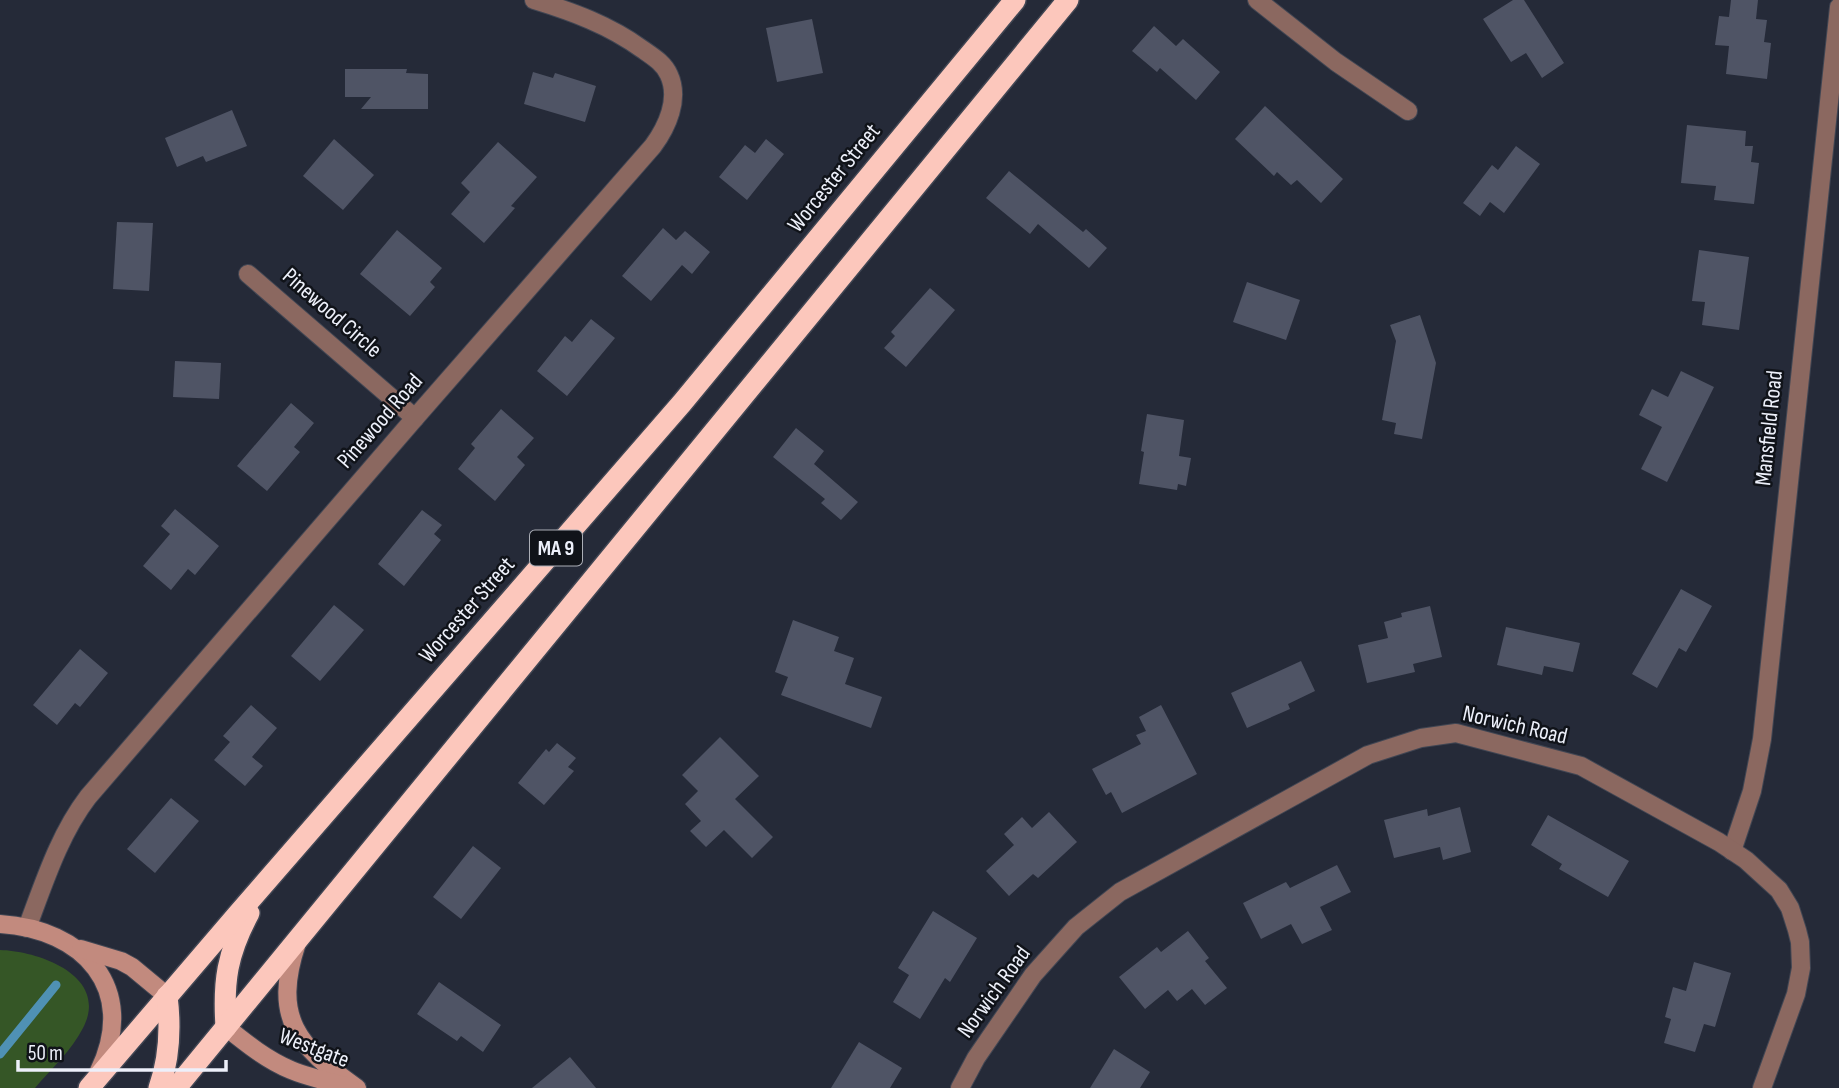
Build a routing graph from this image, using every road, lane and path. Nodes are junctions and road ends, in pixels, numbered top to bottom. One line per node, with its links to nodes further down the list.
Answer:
1 (534, 0): 5 (street, Pinewood Road)
2 (1015, 0): 11 (highway, Worcester Street / MA 9)
3 (1068, 0): 14 (highway, MA 9)
4 (1257, 0): 7 (street)
5 (570, 5): 9 (street, Pinewood Road)
6 (1839, 7): 10 (street, Mansfield Road)
7 (1408, 111)
8 (248, 274): 9 (street, Pinewood Circle)
9 (415, 418): 13 (street, Pinewood Road)
10 (1732, 851): 22 (street, Norwich Road); 23 (street, Norwich Road)
11 (271, 875): 16 (highway, Worcester Street / MA 9); 17 (highway)
12 (0, 924): 13 (street)
13 (27, 928): 15 (street)
14 (299, 937): 17 (highway, MA 9); 21 (street, Westgate)
15 (71, 947): 16 (street); 18 (street)
16 (167, 996): 18 (highway, Worcester Street / MA 9); 19 (highway)
17 (226, 1027): 20 (highway, MA 9); 21 (street, Westgate)
18 (90, 1086)
19 (159, 1088)
20 (176, 1088)
21 (355, 1088)
22 (960, 1088)
23 (1762, 1088)

